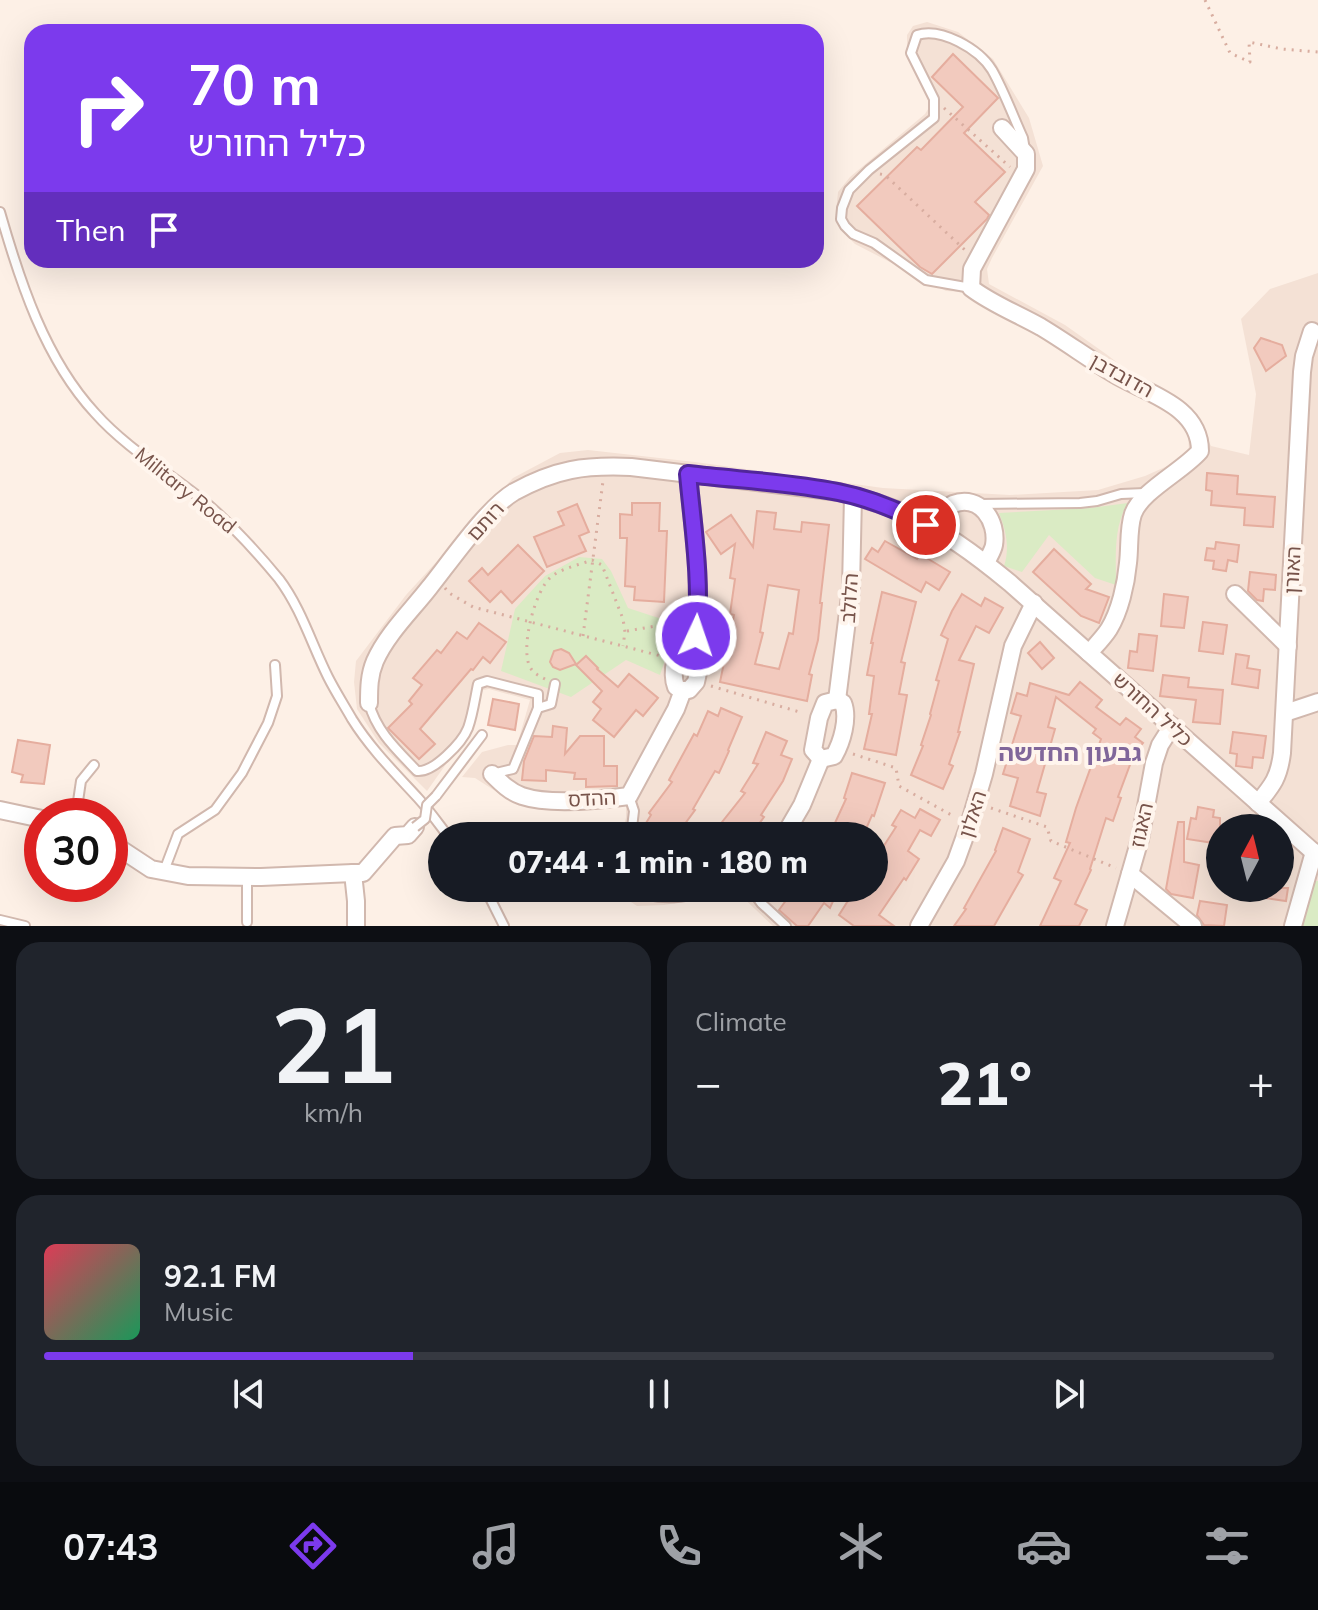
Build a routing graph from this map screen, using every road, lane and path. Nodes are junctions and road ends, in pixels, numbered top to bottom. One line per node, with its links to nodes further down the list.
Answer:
1 (1205, 0): 2 (path)
2 (1318, 52)
3 (934, 99): 5 (lane); 6 (lane); 7 (path)
4 (1002, 128): 5 (street)
5 (1026, 154): 7 (street)
6 (869, 170): 9 (path); 10 (lane)
7 (1022, 177): 9 (street)
8 (0, 212): 53 (lane, Military Road)
9 (977, 261): 10 (street)
10 (971, 288): 14 (street, הדובדבן)
11 (1315, 326): 29 (street, האורן)
12 (605, 466): 13 (street, רותם); 18 (path); 20 (street, רותם)
13 (688, 474): 15 (street, כליל החורש); 23 (street, ההדס)
14 (1149, 493): 16 (lane); 30 (street, הדובדבן)
15 (853, 496): 17 (street, כליל החורש); 35 (street, הלולב)
16 (978, 504): 17 (street); 19 (street)
17 (932, 528): 19 (street, כליל החורש)
18 (592, 560): 24 (path); 25 (path); 26 (path)
19 (986, 563): 22 (street, כליל החורש)
20 (437, 579): 24 (path); 37 (street, רותם)
21 (1235, 594): 29 (street)
22 (1034, 603): 30 (street, כליל החורש); 49 (street, האלון)
23 (698, 619): 25 (path); 27 (street, ההדס)
24 (530, 622): 26 (path); 33 (path)
25 (625, 632): 28 (path)
26 (583, 636): 28 (path)
27 (696, 636): 31 (street); 34 (street, ההדס)
28 (623, 646): 31 (path)
29 (1288, 646): 39 (street, האורן)
30 (1089, 653): 41 (street, כליל החורש)
31 (677, 661): 34 (street)
32 (275, 665): 60 (lane)
33 (555, 684): 38 (lane)
34 (689, 686): 40 (path); 47 (street, ההדס)
35 (837, 700): 40 (street); 43 (street, הלולב)
36 (1318, 702): 39 (street)
37 (369, 703): 38 (lane)
38 (538, 708): 46 (lane)
39 (1285, 713): 50 (street, האורן)
40 (819, 718): 44 (street)
41 (1172, 726): 50 (street, כליל החורש); 62 (street, האגוז)
42 (482, 735): 57 (lane, bridge)
43 (838, 750): 44 (street); 56 (path)
44 (821, 759): 55 (street)
45 (94, 765): 48 (lane)
46 (492, 774): 47 (street, ההדס)
47 (629, 796): 54 (lane)
48 (78, 798)
49 (976, 803): 56 (street, האלון); 62 (path)
50 (1258, 803): 59 (street, כליל החורש)
51 (0, 810): 52 (street)
52 (24, 816)
53 (437, 822)
54 (633, 822)
55 (792, 822)
56 (969, 825): 72 (street, האלון)
57 (415, 827): 61 (street)
58 (128, 854): 60 (street)
59 (1316, 854): 75 (street)
60 (164, 871): 63 (street)
61 (353, 873): 63 (street); 69 (street)
62 (1130, 874): 73 (street, האגוז); 74 (street)
63 (247, 877): 67 (lane)
64 (492, 902): 70 (lane)
65 (760, 902): 71 (lane)
66 (0, 920): 68 (lane)
67 (247, 922)
68 (25, 926)
69 (356, 926)
70 (504, 926)
71 (786, 926)
72 (919, 926)
73 (1115, 926)
74 (1193, 926)
75 (1293, 926)

